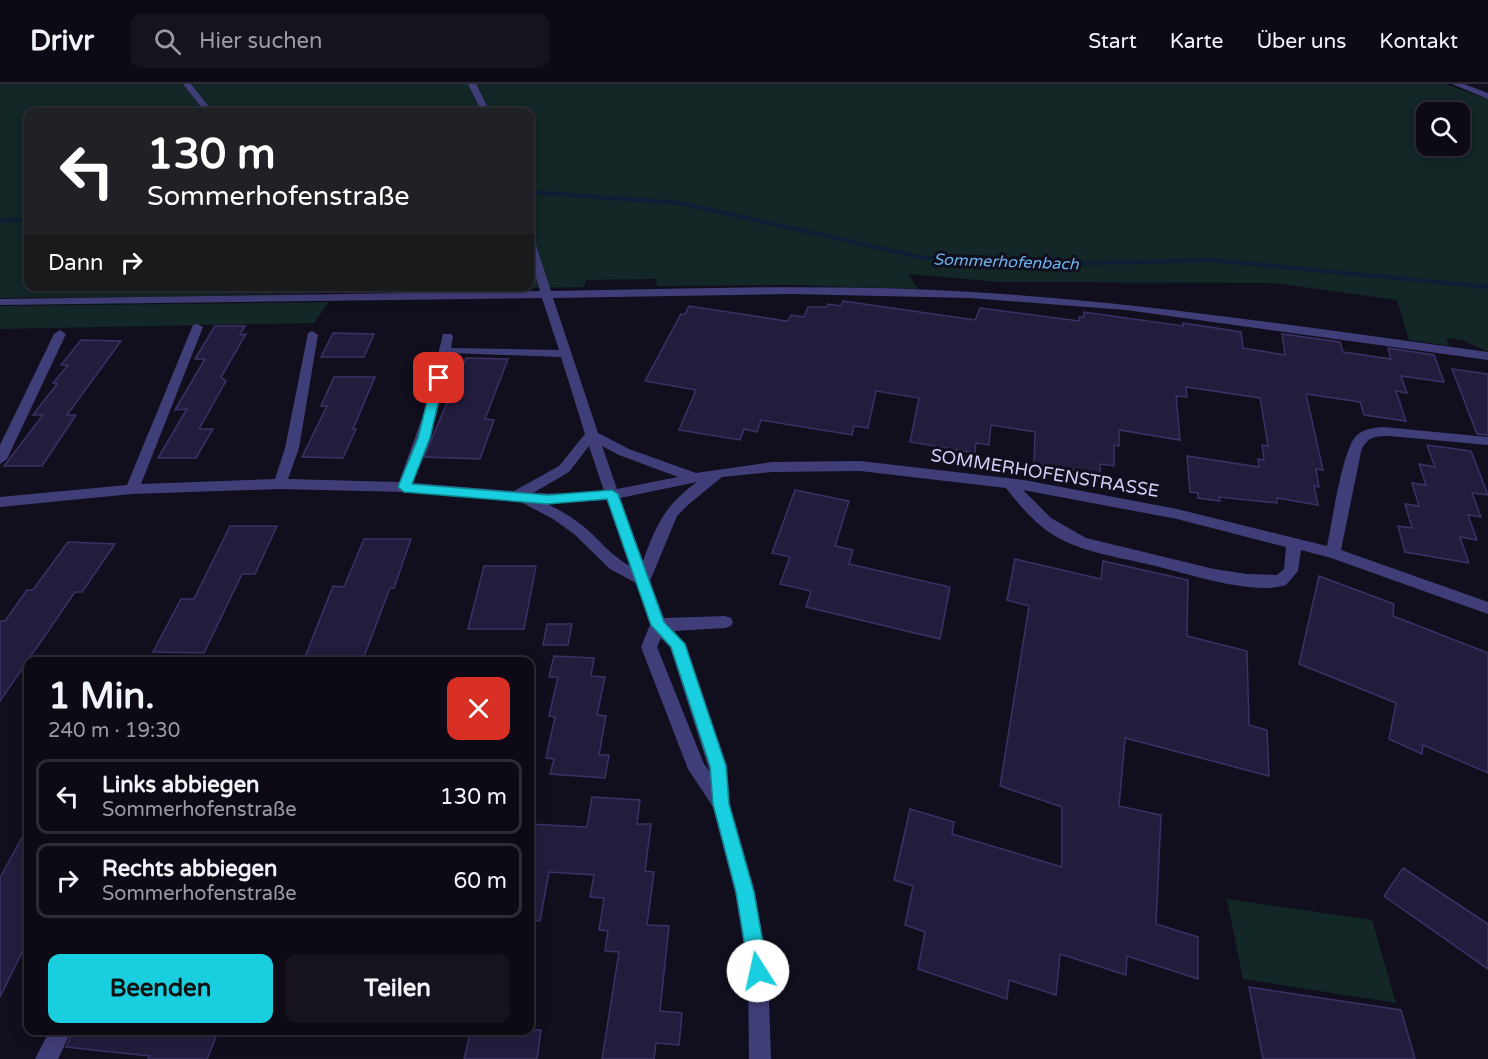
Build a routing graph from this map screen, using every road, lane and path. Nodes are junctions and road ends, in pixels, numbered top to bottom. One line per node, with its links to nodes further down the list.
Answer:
1 (188, 84): 5 (street)
2 (472, 84): 6 (street)
3 (1456, 84): 4 (street)
4 (1488, 96)
5 (206, 108)
6 (484, 108)
7 (534, 254): 9 (street)
8 (176, 291): 10 (street)
9 (547, 295): 10 (street); 17 (street); 18 (street)
10 (172, 299): 11 (street)
11 (0, 302)
12 (197, 327): 27 (street)
13 (60, 334): 21 (street)
14 (312, 334): 24 (street)
15 (447, 336): 26 (street)
16 (455, 351): 17 (street)
17 (565, 353): 19 (street)
18 (1488, 356)
19 (591, 435): 23 (street); 28 (street); 29 (street)
20 (1488, 441): 32 (street)
21 (0, 459)
22 (720, 473): 23 (street, SOMMERHOFENSTRASSE); 25 (street, SOMMERHOFENSTRASSE); 33 (street)
23 (693, 477): 28 (street, SOMMERHOFENSTRASSE)
24 (280, 484): 26 (street, SOMMERHOFENSTRASSE); 27 (street, SOMMERHOFENSTRASSE)
25 (1011, 484): 31 (street, SOMMERHOFENSTRASSE); 31 (street)
26 (404, 487): 29 (street, SOMMERHOFENSTRASSE)
27 (132, 489): 30 (street, SOMMERHOFENSTRASSE)
28 (612, 494): 29 (street, SOMMERHOFENSTRASSE); 33 (street)
29 (517, 496): 33 (street)
30 (0, 502)
31 (1294, 543): 32 (street, SOMMERHOFENSTRASSE)
32 (1333, 554): 34 (street, SOMMERHOFENSTRASSE)
33 (643, 580): 36 (street)
34 (1488, 608)
35 (725, 622): 36 (street)
36 (658, 625): 37 (street); 37 (street)
37 (721, 804): 40 (street)
38 (59, 1035): 39 (street)
39 (46, 1059)
40 (760, 1059)

